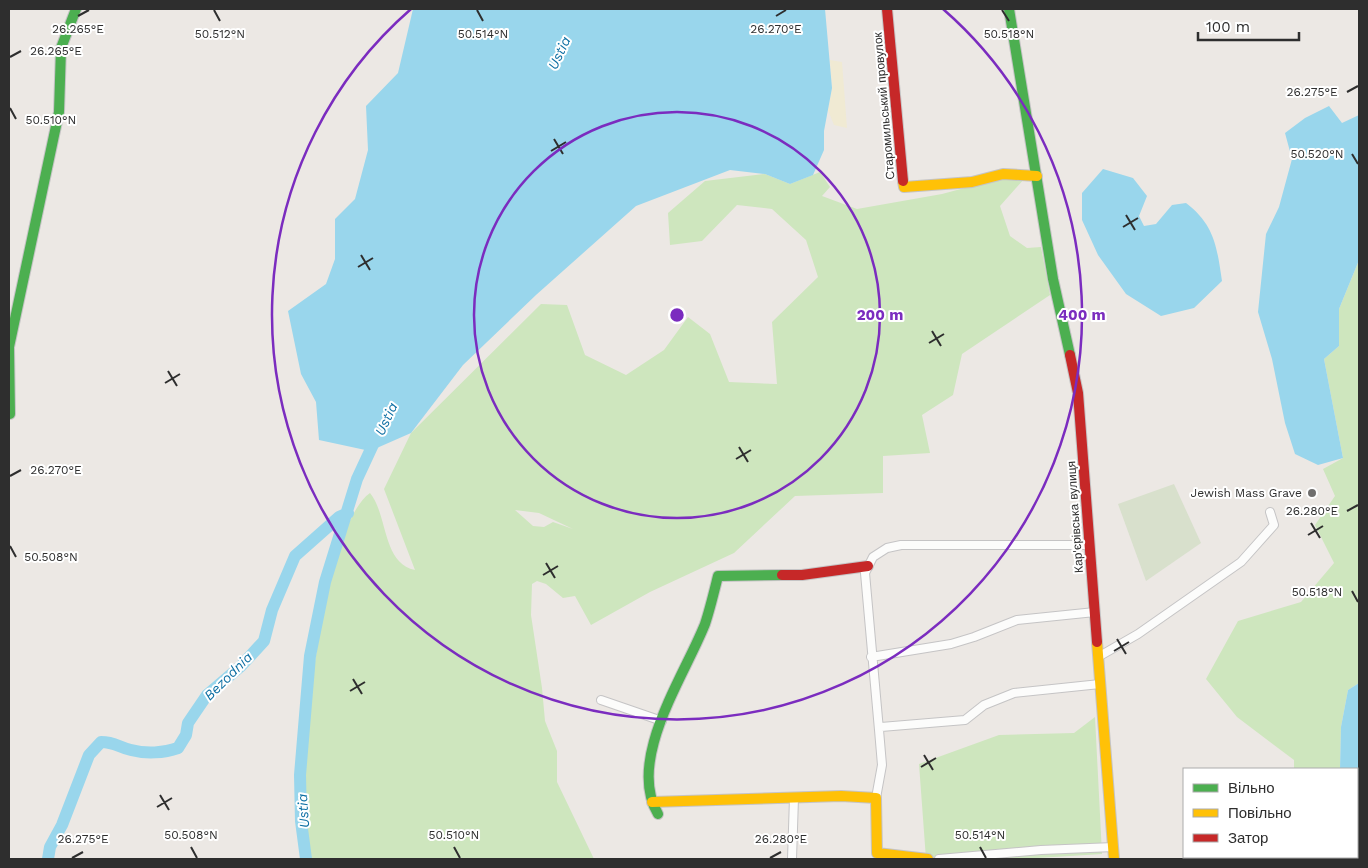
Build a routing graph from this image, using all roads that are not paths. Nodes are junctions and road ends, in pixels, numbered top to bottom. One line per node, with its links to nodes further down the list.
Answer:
1 (76, 9): 5 (street)
2 (887, 9): 4 (street, Старомильський провулок)
3 (1008, 9): 4 (street, Кар'єрівська вулиця)
4 (1037, 176): 7 (street, Кар'єрівська вулиця)
5 (10, 414)
6 (1270, 512): 11 (street)
7 (1089, 545): 8 (street); 9 (street, Кар'єрівська вулиця)
8 (868, 566): 10 (street); 14 (street)
9 (1095, 612): 10 (street); 11 (street, Кар'єрівська вулиця)
10 (871, 657): 15 (street)
11 (1098, 658): 12 (street, Кар'єрівська вулиця)
12 (1100, 684): 15 (street); 20 (street, Кар'єрівська вулиця)
13 (601, 700): 14 (street)
14 (662, 721): 18 (street)
15 (879, 730): 17 (street)
16 (794, 798): 17 (street); 18 (street); 24 (street)
17 (876, 798): 23 (street)
18 (652, 802): 19 (street)
19 (658, 814)
20 (1114, 848): 21 (street); 27 (street, Кар'єрівська вулиця)
21 (1030, 855): 22 (street)
22 (986, 857): 26 (street)
23 (915, 858): 25 (street)
24 (792, 859)
25 (928, 859)
26 (939, 859)
27 (1114, 859)

